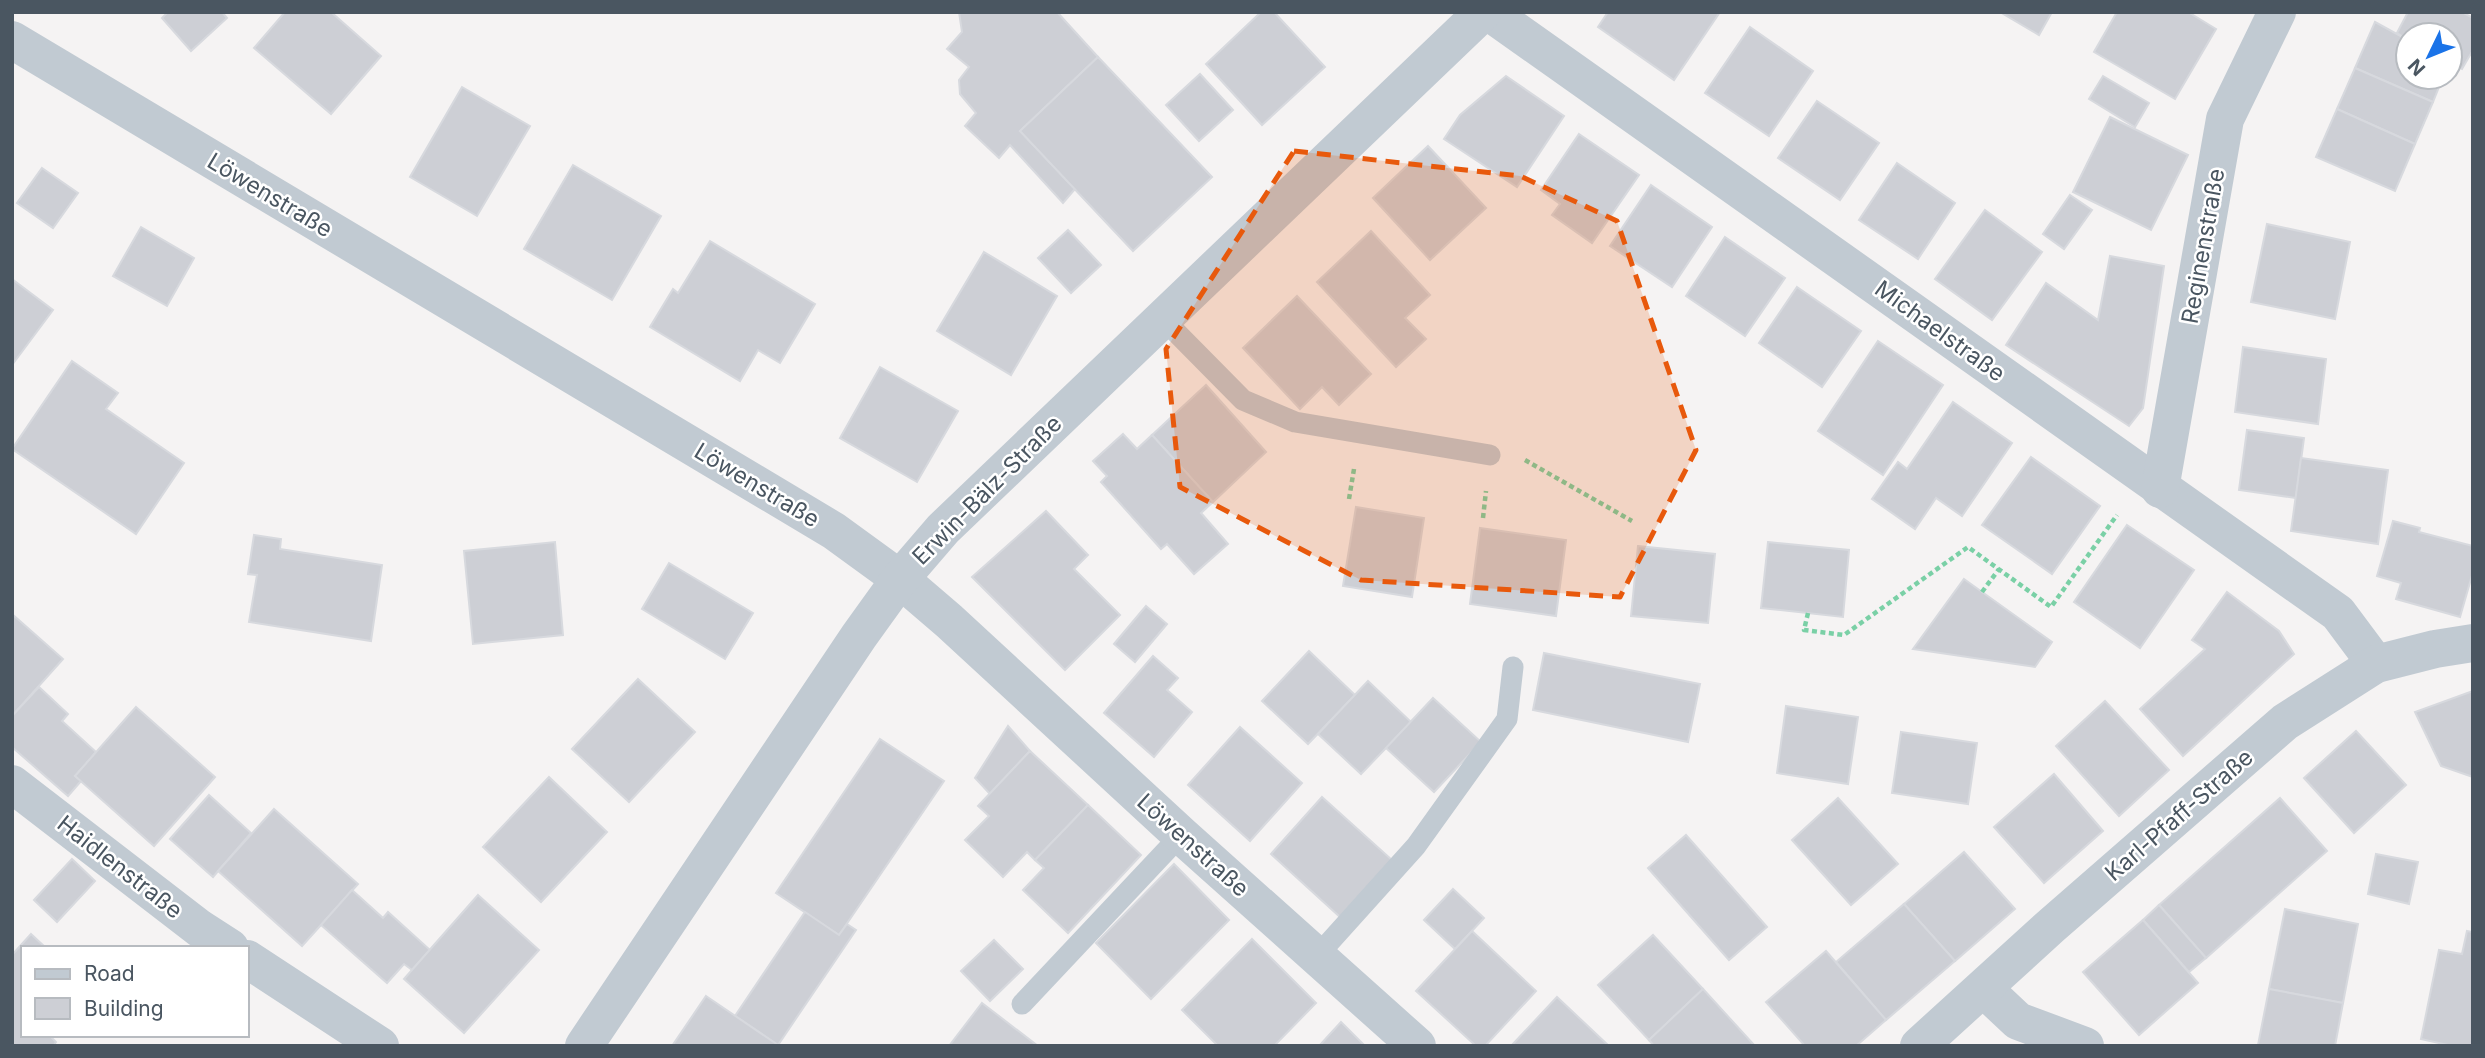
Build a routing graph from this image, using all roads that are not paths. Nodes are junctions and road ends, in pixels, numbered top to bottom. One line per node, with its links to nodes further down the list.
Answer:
1 (1483, 12): 5 (street, Erwin-Bälz-Straße)
2 (1489, 12): 7 (street, Michaelstraße)
3 (2277, 12): 7 (street, Reginenstraße)
4 (12, 40): 8 (street, Löwenstraße)
5 (1163, 319): 6 (lane); 8 (street, Erwin-Bälz-Straße)
6 (1490, 455)
7 (2152, 483): 10 (street, Michaelstraße)
8 (900, 579): 13 (street, Löwenstraße); 20 (street, Erwin-Bälz-Straße)
9 (2473, 643): 10 (street, Karl-Pfaff-Straße)
10 (2376, 664): 17 (street, Karl-Pfaff-Straße)
11 (1513, 667): 15 (lane)
12 (12, 784): 14 (street, Haidlenstraße)
13 (1181, 835): 15 (street, Löwenstraße); 18 (lane)
14 (227, 946)
15 (1317, 956): 21 (street, Löwenstraße)
16 (248, 960): 19 (street)
17 (1984, 989): 22 (street, Karl-Pfaff-Straße); 23 (street)
18 (1022, 1004)
19 (380, 1046)
20 (584, 1046)
21 (1417, 1046)
22 (1919, 1046)
23 (2085, 1046)

